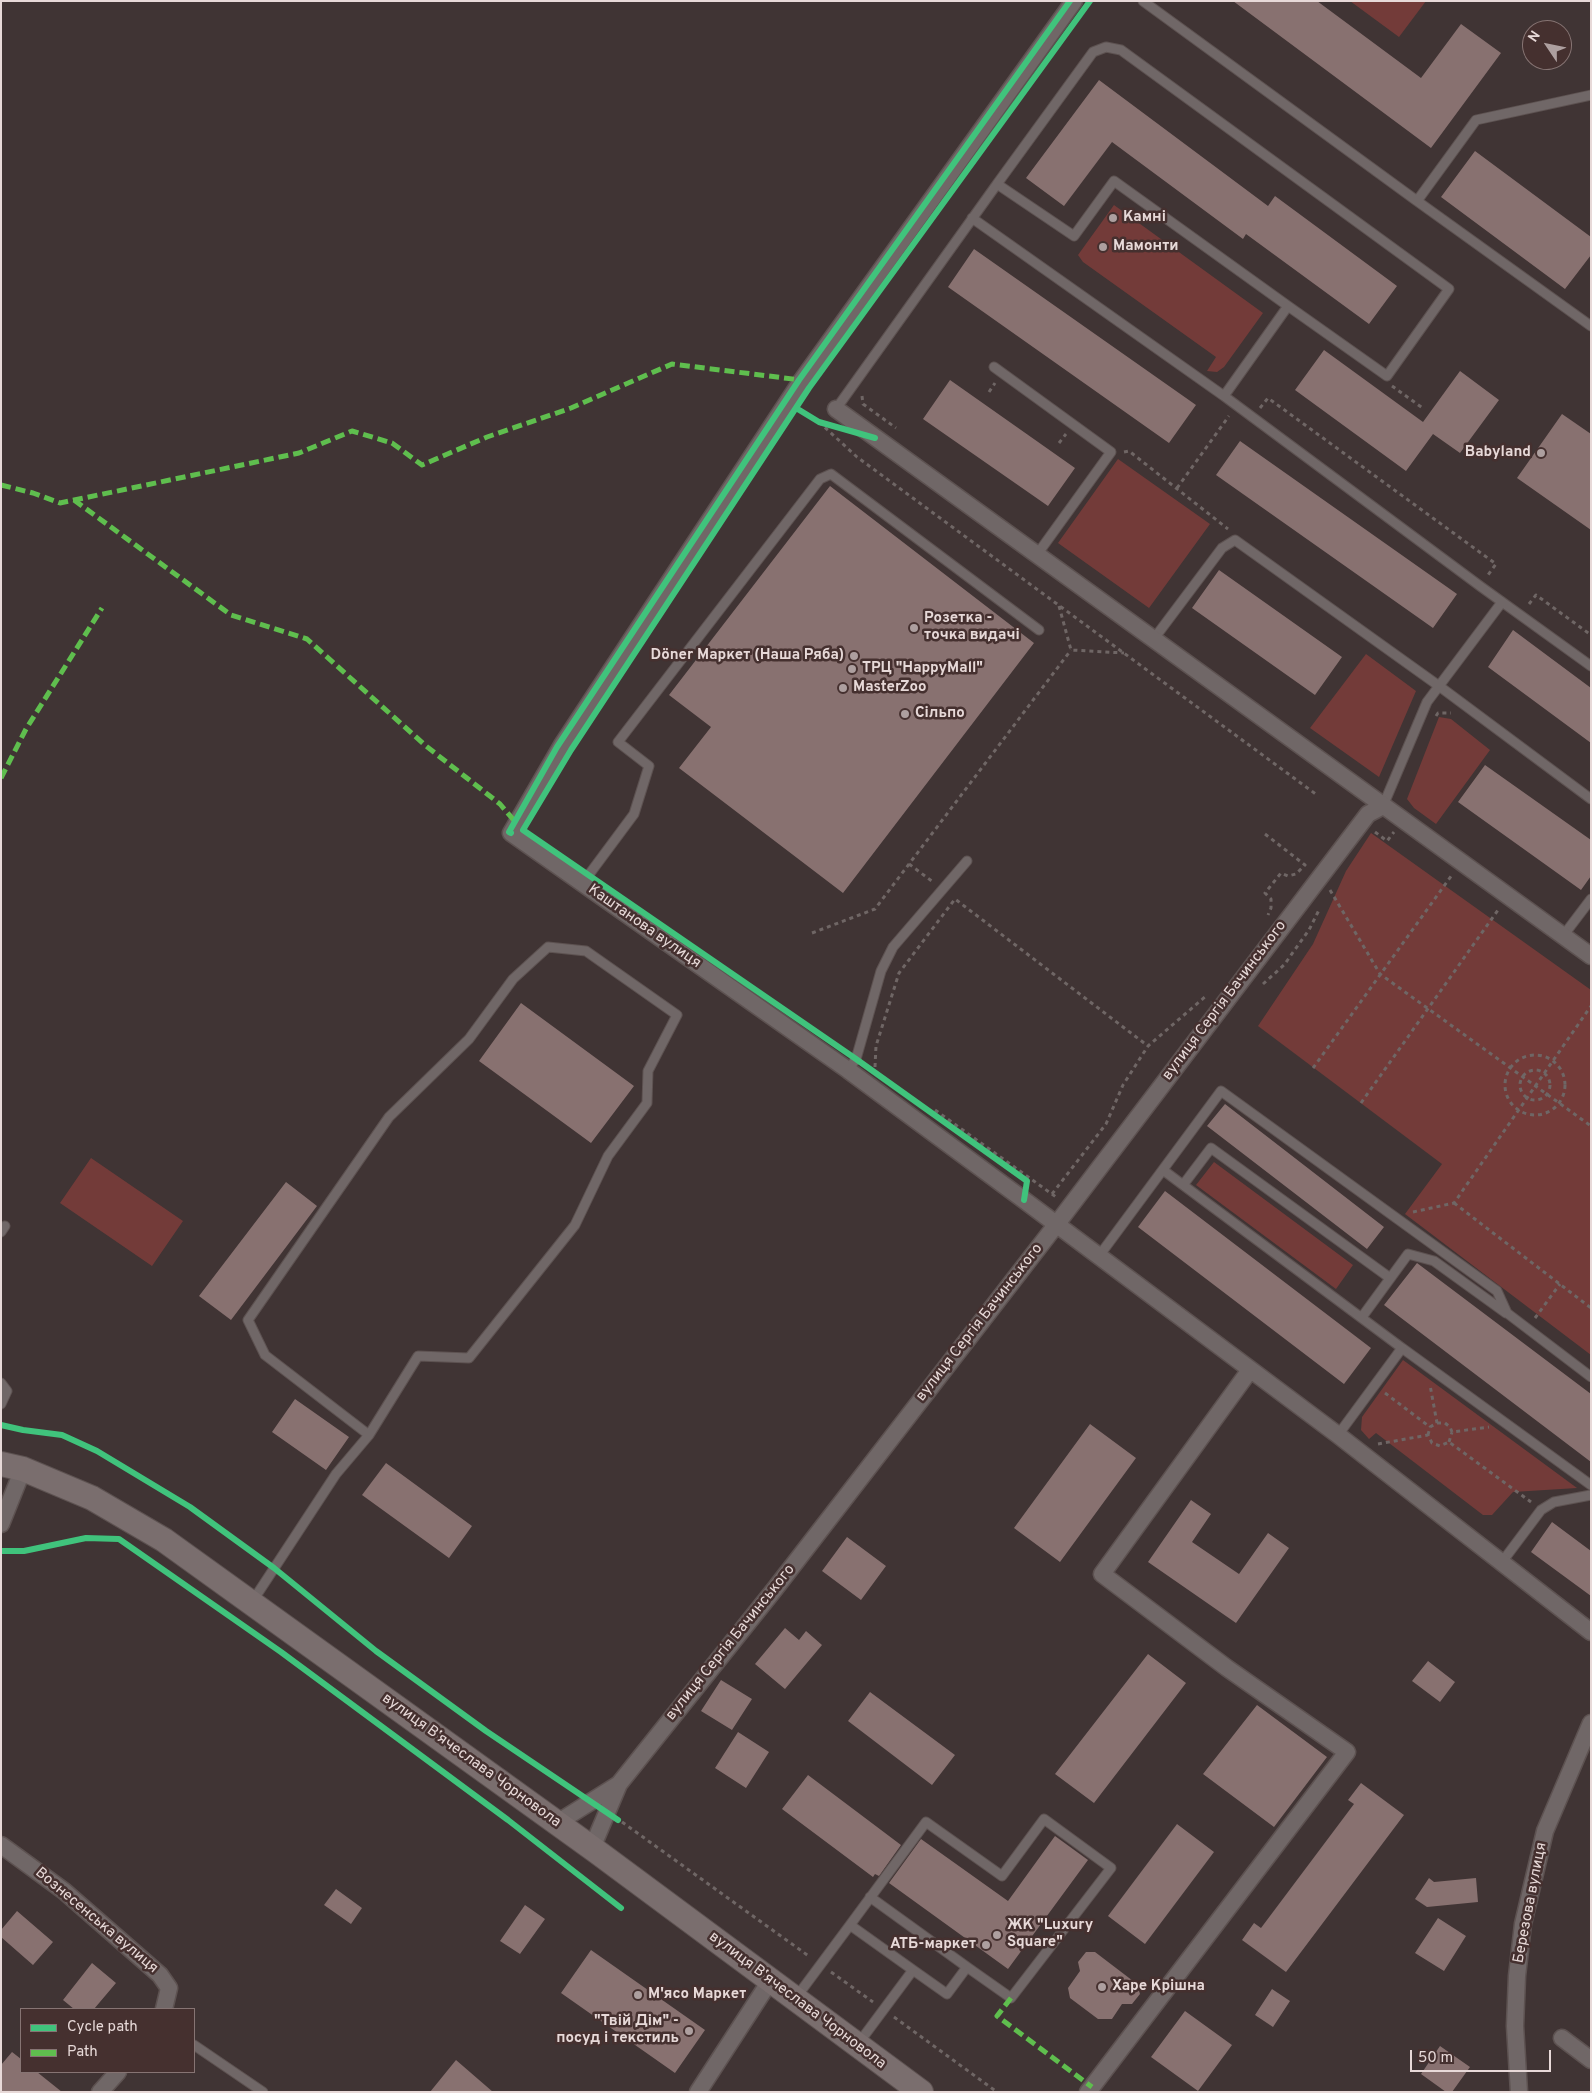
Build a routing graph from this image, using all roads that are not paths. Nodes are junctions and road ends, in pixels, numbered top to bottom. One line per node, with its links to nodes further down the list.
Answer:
1 (1074, 1): 21 (street, Каштанова вулиця)
2 (1143, 1): 5 (lane)
3 (1591, 95): 5 (lane)
4 (997, 184): 6 (lane); 7 (lane); 7 (lane)
5 (1417, 201): 8 (lane)
6 (972, 218): 10 (lane); 11 (lane)
7 (1288, 306): 10 (lane)
8 (1591, 326)
9 (994, 368): 12 (lane)
10 (1224, 396): 13 (lane)
11 (836, 409): 12 (street)
12 (1036, 556): 15 (street)
13 (1502, 602): 16 (lane); 17 (lane)
14 (1039, 630): 21 (lane)
15 (1153, 640): 17 (lane); 19 (street)
16 (1591, 666)
17 (1439, 686): 18 (lane); 19 (lane)
18 (1591, 799)
19 (1383, 806): 23 (street); 28 (street, вулиця Сергія Бачинського)
20 (967, 861): 25 (lane)
21 (582, 884): 25 (street, Каштанова вулиця)
22 (1591, 899): 23 (lane)
23 (1563, 936): 24 (street)
24 (1591, 956)
25 (852, 1065): 28 (street, Каштанова вулиця)
26 (1163, 1170): 27 (lane); 29 (lane); 31 (lane)
27 (1183, 1185): 30 (lane); 32 (lane)
28 (1056, 1225): 29 (street, Каштанова вулиця); 48 (street, вулиця Сергія Бачинського)
29 (1099, 1256): 34 (street, Каштанова вулиця)
30 (1390, 1278): 31 (lane); 32 (lane)
31 (1507, 1313): 35 (lane)
32 (1362, 1318): 33 (lane)
33 (1402, 1348): 39 (lane); 41 (lane)
34 (1250, 1370): 39 (street, Каштанова вулиця); 68 (street)
35 (1591, 1377)
36 (1, 1382): 37 (lane)
37 (1, 1404)
38 (369, 1435): 38 (lane); 45 (lane)
39 (1338, 1436): 44 (street, Каштанова вулиця)
40 (12, 1467): 43 (street); 45 (main road, вулиця Вʼячеслава Чорновола)
41 (1591, 1485)
42 (1591, 1495): 44 (lane)
43 (1, 1524)
44 (1502, 1562): 46 (street, Каштанова вулиця)
45 (251, 1602): 49 (main road, вулиця Вʼячеслава Чорновола)
46 (1591, 1632)
47 (1591, 1723): 69 (street, Березова вулиця)
48 (618, 1784): 49 (street, вулиця Сергія Бачинського); 51 (street)
49 (558, 1823): 51 (main road, вулиця Вʼячеслава Чорновола)
50 (1, 1845): 58 (street, Вознесенська вулиця)
51 (592, 1848): 56 (main road, вулиця Вʼячеслава Чорновола)
52 (870, 1897): 53 (lane); 54 (lane); 54 (lane)
53 (850, 1925): 55 (lane); 57 (lane)
54 (968, 1966): 55 (lane)
55 (913, 1970): 61 (lane)
56 (770, 1981): 57 (main road, вулиця Вʼячеслава Чорновола); 66 (street)
57 (795, 2000): 61 (main road, вулиця Вʼячеслава Чорновола)
58 (164, 2008)
59 (1562, 2038): 62 (street)
60 (195, 2046): 65 (lane)
61 (857, 2046): 67 (main road, вулиця Вʼячеслава Чорновола)
62 (1591, 2060)
63 (117, 2073): 64 (street)
64 (100, 2092)
65 (263, 2092)
66 (698, 2092)
67 (921, 2092)
68 (1088, 2092)
69 (1519, 2092)

